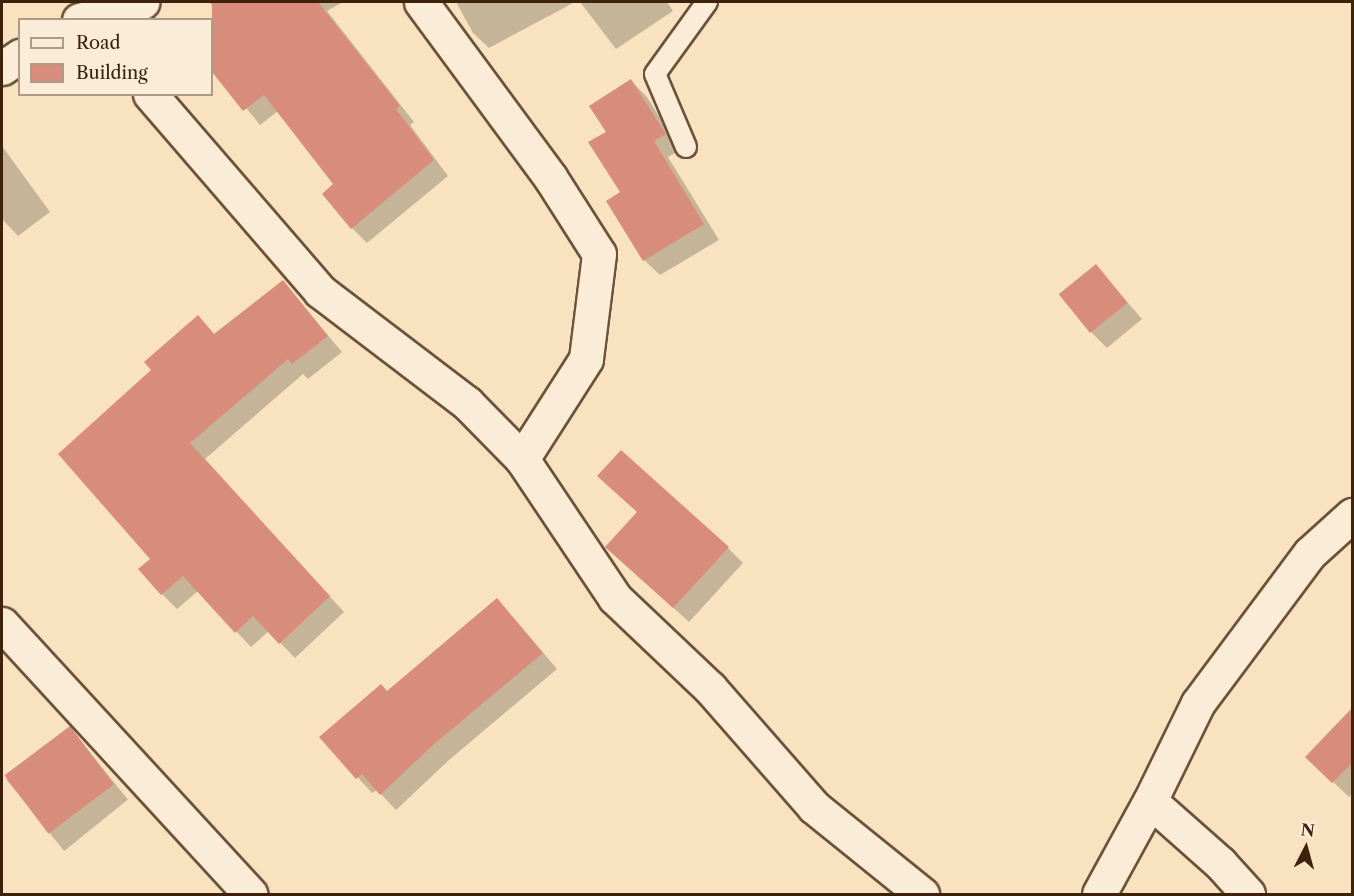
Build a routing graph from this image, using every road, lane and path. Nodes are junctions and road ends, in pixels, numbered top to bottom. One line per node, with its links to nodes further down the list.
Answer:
1 (142, 2): 4 (street)
2 (421, 2): 9 (street)
3 (706, 2): 8 (lane)
4 (80, 14)
5 (18, 57): 6 (street)
6 (2, 68)
7 (152, 96): 9 (street)
8 (686, 147)
9 (522, 459): 14 (street)
10 (1353, 514): 12 (street)
11 (2, 624): 13 (street)
12 (1150, 801): 15 (street); 16 (street)
13 (250, 894)
14 (922, 894)
15 (1099, 894)
16 (1248, 894)

